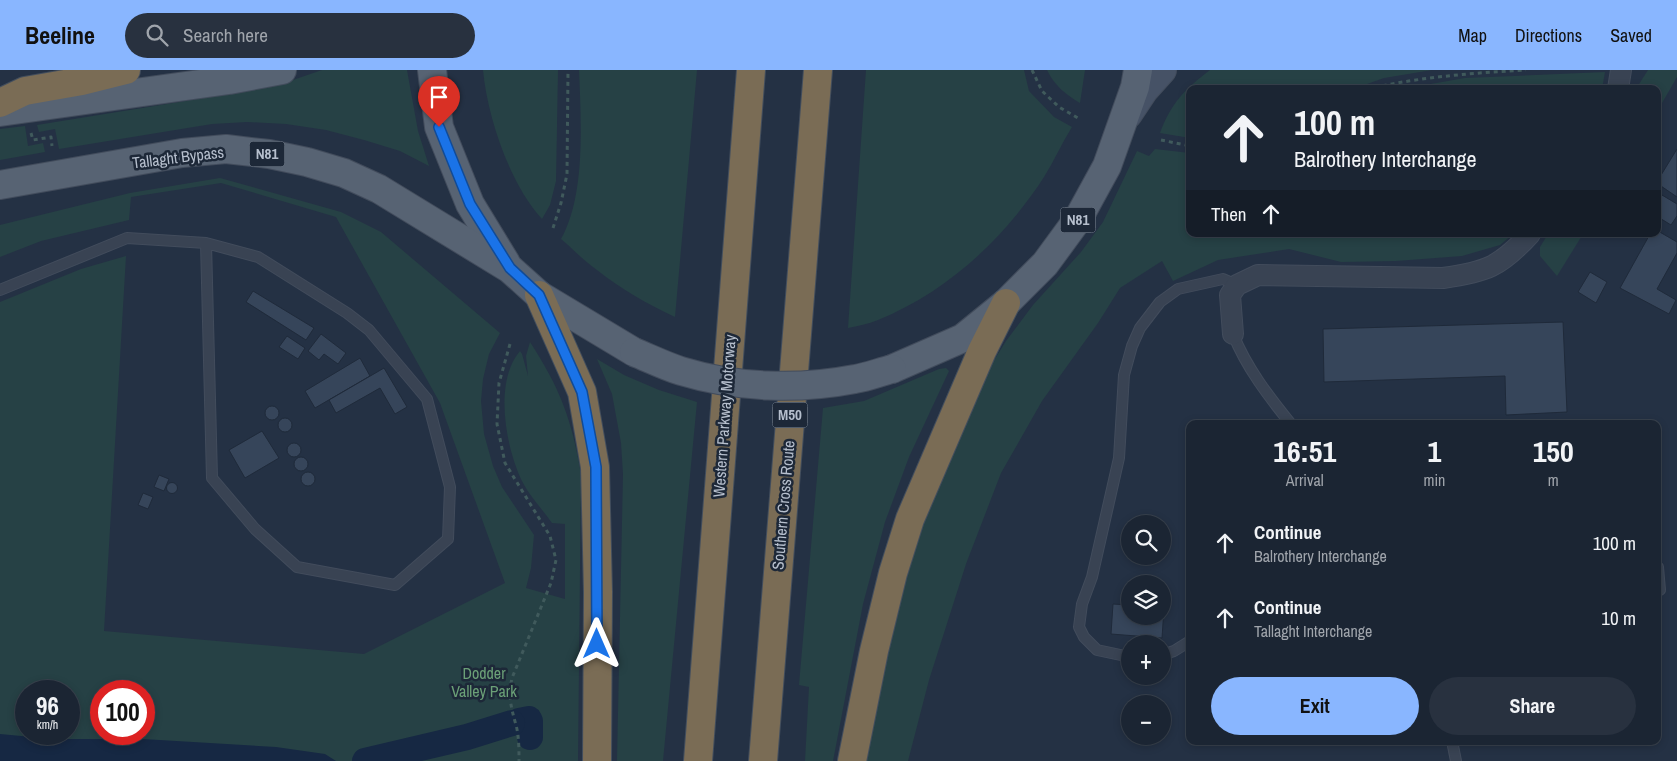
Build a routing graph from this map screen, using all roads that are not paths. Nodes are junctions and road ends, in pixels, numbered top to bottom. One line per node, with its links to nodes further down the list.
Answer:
1 (126, 70): 10 (highway)
2 (282, 70): 11 (main road)
3 (432, 70): 16 (main road, N81)
4 (751, 70): 28 (highway, Western Parkway Motorway)
5 (818, 70): 29 (highway, Southern Cross Route / M50)
6 (1138, 70): 12 (main road, N81)
7 (1162, 70): 12 (main road)
8 (1621, 70): 9 (street)
9 (1619, 85)
10 (0, 103)
11 (0, 112)
12 (1123, 120): 20 (main road, N81)
13 (0, 185): 16 (main road, Tallaght Bypass / N81)
14 (1527, 237): 17 (street)
15 (206, 243): 15 (lane); 18 (lane)
16 (510, 268): 19 (main road, N81)
17 (1237, 285): 21 (street); 25 (lane)
18 (0, 290)
19 (539, 295): 20 (main road, N81, bridge); 27 (highway)
20 (1006, 303): 30 (highway)
21 (1233, 334): 22 (lane)
22 (1288, 420)
23 (1186, 644): 24 (lane)
24 (1171, 652)
25 (1121, 655)
26 (1453, 745): 31 (lane)
27 (597, 761)
28 (698, 761)
29 (763, 761)
30 (852, 761)
31 (1456, 761)

